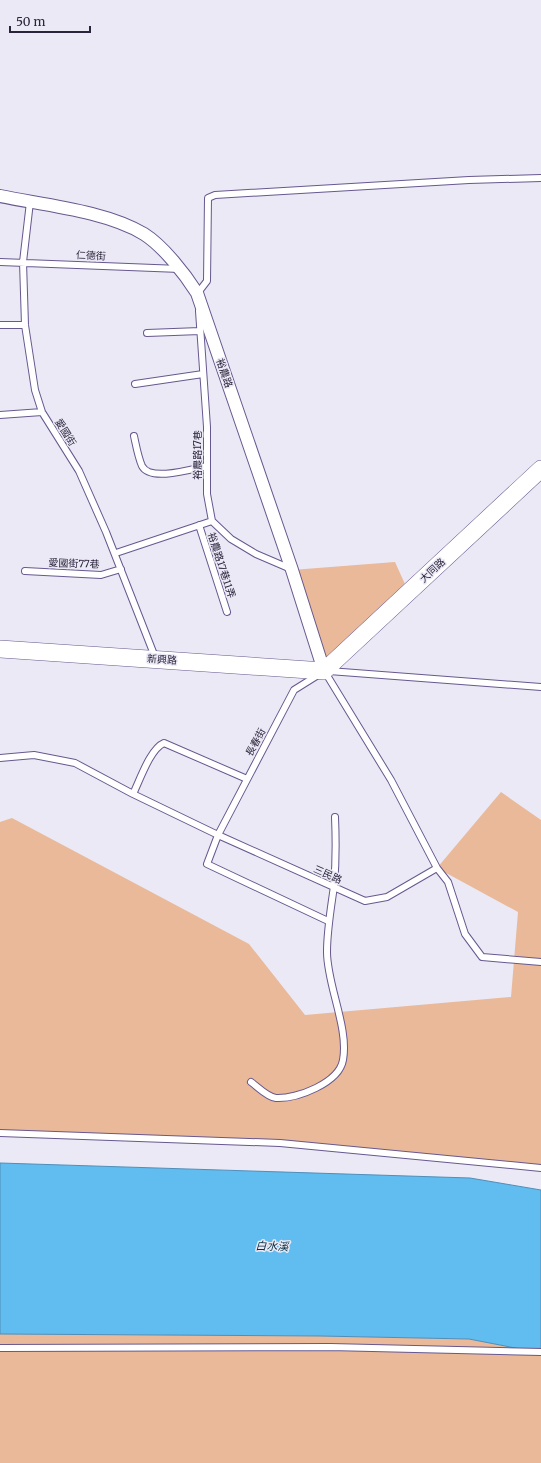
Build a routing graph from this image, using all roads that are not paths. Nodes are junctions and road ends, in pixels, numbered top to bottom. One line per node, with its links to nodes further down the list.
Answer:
1 (541, 178): 7 (lane)
2 (0, 196): 3 (street, 裕農路)
3 (30, 202): 5 (lane, 愛國街); 6 (street, 裕農路)
4 (0, 262): 5 (lane, 仁德街)
5 (23, 262): 6 (lane, 仁德街); 8 (lane, 愛國街)
6 (182, 270): 7 (street, 裕農路)
7 (197, 293): 10 (lane, 裕農路17巷); 23 (street, 裕農路)
8 (25, 325): 9 (lane); 14 (lane, 愛國街)
9 (0, 326)
10 (200, 331): 11 (lane); 12 (lane, 裕農路17巷)
11 (148, 333)
12 (203, 374): 13 (lane); 17 (lane, 裕農路17巷)
13 (135, 384)
14 (42, 412): 15 (lane); 21 (lane, 愛國街)
15 (0, 415)
16 (134, 436): 17 (lane)
17 (207, 466): 19 (lane, 裕農路17巷)
18 (541, 469): 28 (street, 大同路)
19 (212, 521): 20 (lane, 裕農路17巷11弄); 23 (lane)
20 (199, 525): 21 (lane, 裕農路17巷11弄); 25 (lane, 裕農路17巷11弄)
21 (116, 553): 22 (lane, 愛國街)
22 (121, 569): 24 (lane, 愛國街77巷); 27 (lane, 愛國街)
23 (292, 570): 28 (street, 裕農路)
24 (25, 571)
25 (227, 612)
26 (0, 649): 27 (street, 新興路)
27 (155, 659): 28 (street, 新興路)
28 (324, 670): 29 (lane); 31 (lane, 長春街); 35 (lane)
29 (541, 687)
30 (0, 758): 32 (lane, 三民路)
31 (247, 779): 32 (lane); 34 (lane, 長春街)
32 (134, 794): 34 (lane, 三民路)
33 (335, 817): 36 (lane)
34 (218, 835): 36 (lane, 三民路); 37 (lane, 長春街)
35 (437, 868): 36 (lane, 三民路); 38 (lane)
36 (334, 887): 37 (lane)
37 (328, 921): 39 (lane)
38 (541, 962)
39 (251, 1082)
40 (0, 1132): 41 (lane)
41 (541, 1168)
42 (0, 1348): 43 (lane)
43 (541, 1352)

